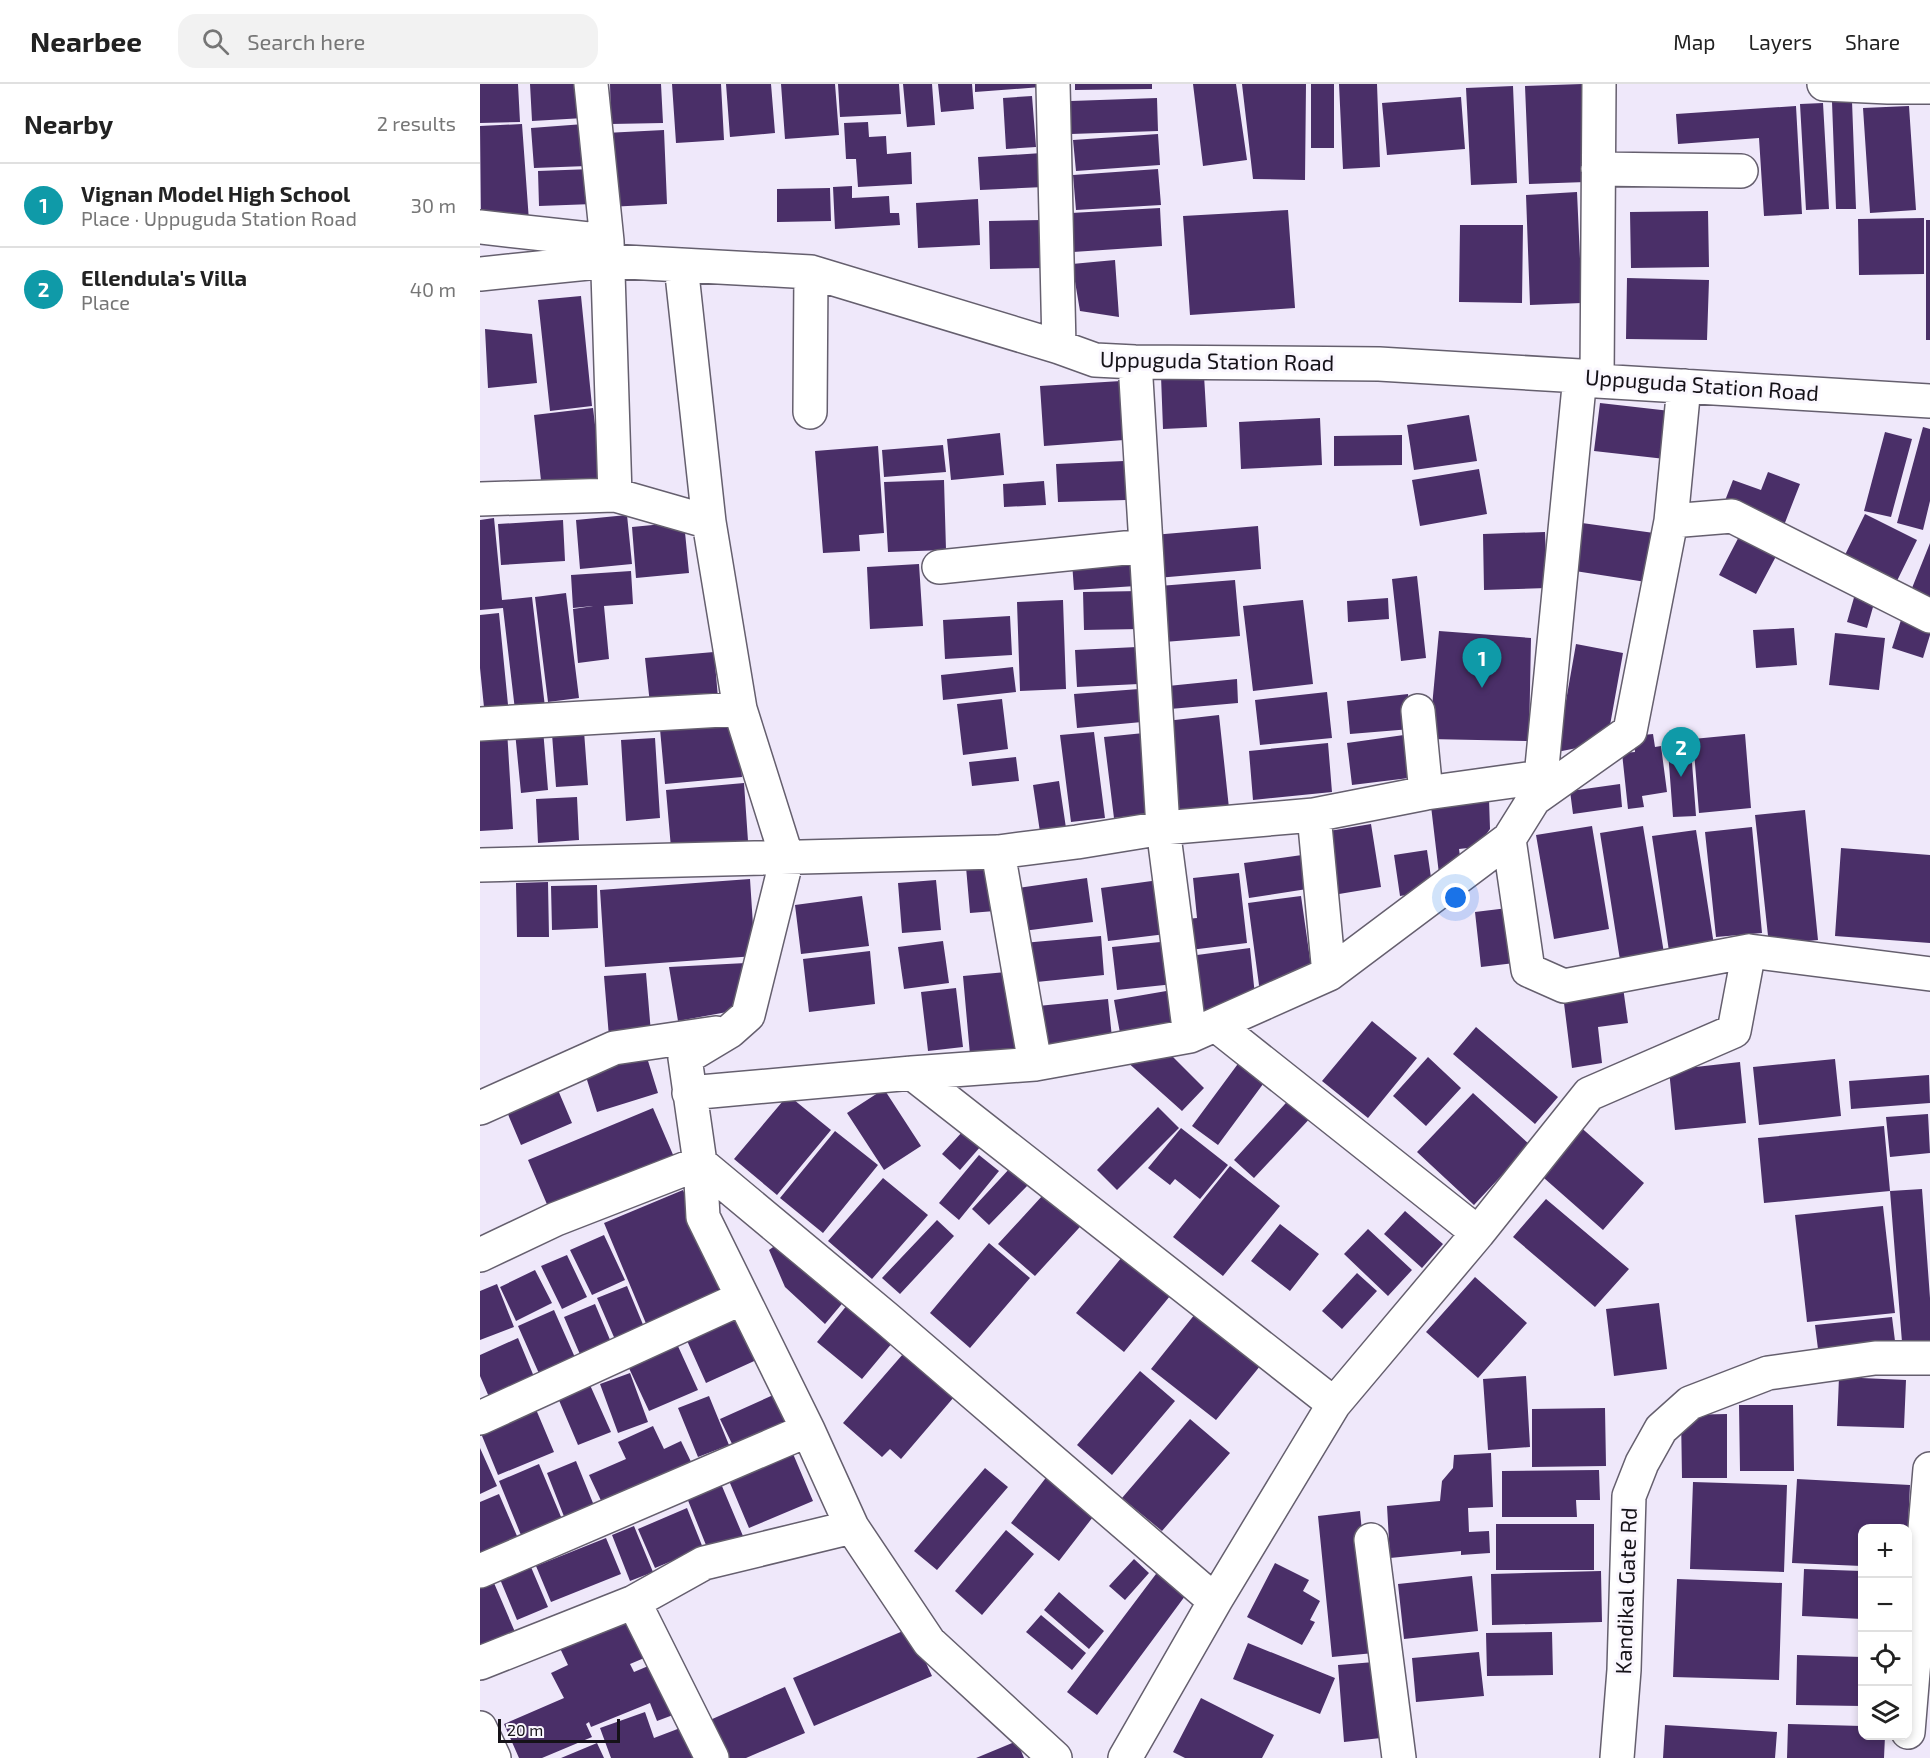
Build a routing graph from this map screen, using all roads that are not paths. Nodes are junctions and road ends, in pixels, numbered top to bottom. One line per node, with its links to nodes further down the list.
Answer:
1 (591, 84): 10 (street)
2 (1053, 84): 16 (street)
3 (1599, 84): 7 (street)
4 (1824, 84): 5 (street)
5 (1888, 86): 6 (street)
6 (1930, 87)
7 (1599, 170): 8 (street); 18 (street)
8 (1741, 171)
9 (480, 227): 10 (street)
10 (607, 251): 11 (street, Uppuguda Station Road); 12 (street, Uppuguda Station Road); 22 (street)
11 (681, 264): 13 (street, Uppuguda Station Road); 25 (street)
12 (516, 270): 14 (street, Uppuguda Station Road); 15 (street)
13 (811, 272): 16 (street, Uppuguda Station Road); 21 (street)
14 (480, 274)
15 (480, 297)
16 (1059, 347): 17 (street, Uppuguda Station Road)
17 (1135, 362): 18 (street, Uppuguda Station Road); 26 (street)
18 (1589, 378): 19 (street, Uppuguda Station Road); 32 (street)
19 (1684, 386): 20 (street, Uppuguda Station Road); 24 (street)
20 (1930, 401)
21 (810, 412)
22 (615, 495): 23 (street); 25 (street)
23 (480, 500)
24 (1671, 521): 28 (street); 32 (street)
25 (709, 522): 29 (street)
26 (1145, 546): 27 (street); 35 (street)
27 (939, 567)
28 (1930, 616)
29 (740, 709): 31 (street); 38 (street)
30 (1418, 711): 33 (street)
31 (480, 724)
32 (1538, 788): 33 (street); 36 (street)
33 (1426, 793): 34 (street)
34 (1314, 815): 35 (street); 41 (street)
35 (1162, 828): 37 (street); 43 (street)
36 (1509, 839): 40 (street); 41 (street)
37 (998, 852): 38 (street); 45 (street)
38 (787, 858): 39 (street); 44 (street)
39 (480, 865)
40 (1749, 951): 42 (street); 50 (street)
41 (1329, 974): 43 (street)
42 (1930, 974)
43 (1203, 1030): 45 (street); 50 (street)
44 (730, 1031): 47 (street); 48 (street)
45 (1035, 1064): 46 (street)
46 (912, 1073): 47 (street); 54 (street)
47 (689, 1093): 49 (street)
48 (480, 1108)
49 (700, 1163): 51 (street); 52 (street); 61 (street)
50 (1478, 1233): 54 (street)
51 (480, 1255)
52 (742, 1298): 55 (street); 56 (street)
53 (1930, 1358): 72 (street, Kandikal Gate Rd)
54 (1334, 1404): 61 (street)
55 (480, 1418)
56 (808, 1430): 58 (street); 60 (street)
57 (1930, 1469): 64 (street)
58 (852, 1527): 62 (street); 69 (street)
59 (1371, 1540): 71 (street)
60 (480, 1571)
61 (1215, 1601): 70 (street)
62 (634, 1602): 63 (street); 68 (street)
63 (480, 1663)
64 (1911, 1686)
65 (480, 1728): 67 (street)
66 (1906, 1740): 73 (street)
67 (494, 1758)
68 (712, 1758)
69 (1055, 1758)
70 (1125, 1758)
71 (1399, 1758)
72 (1617, 1758)
73 (1905, 1758)

